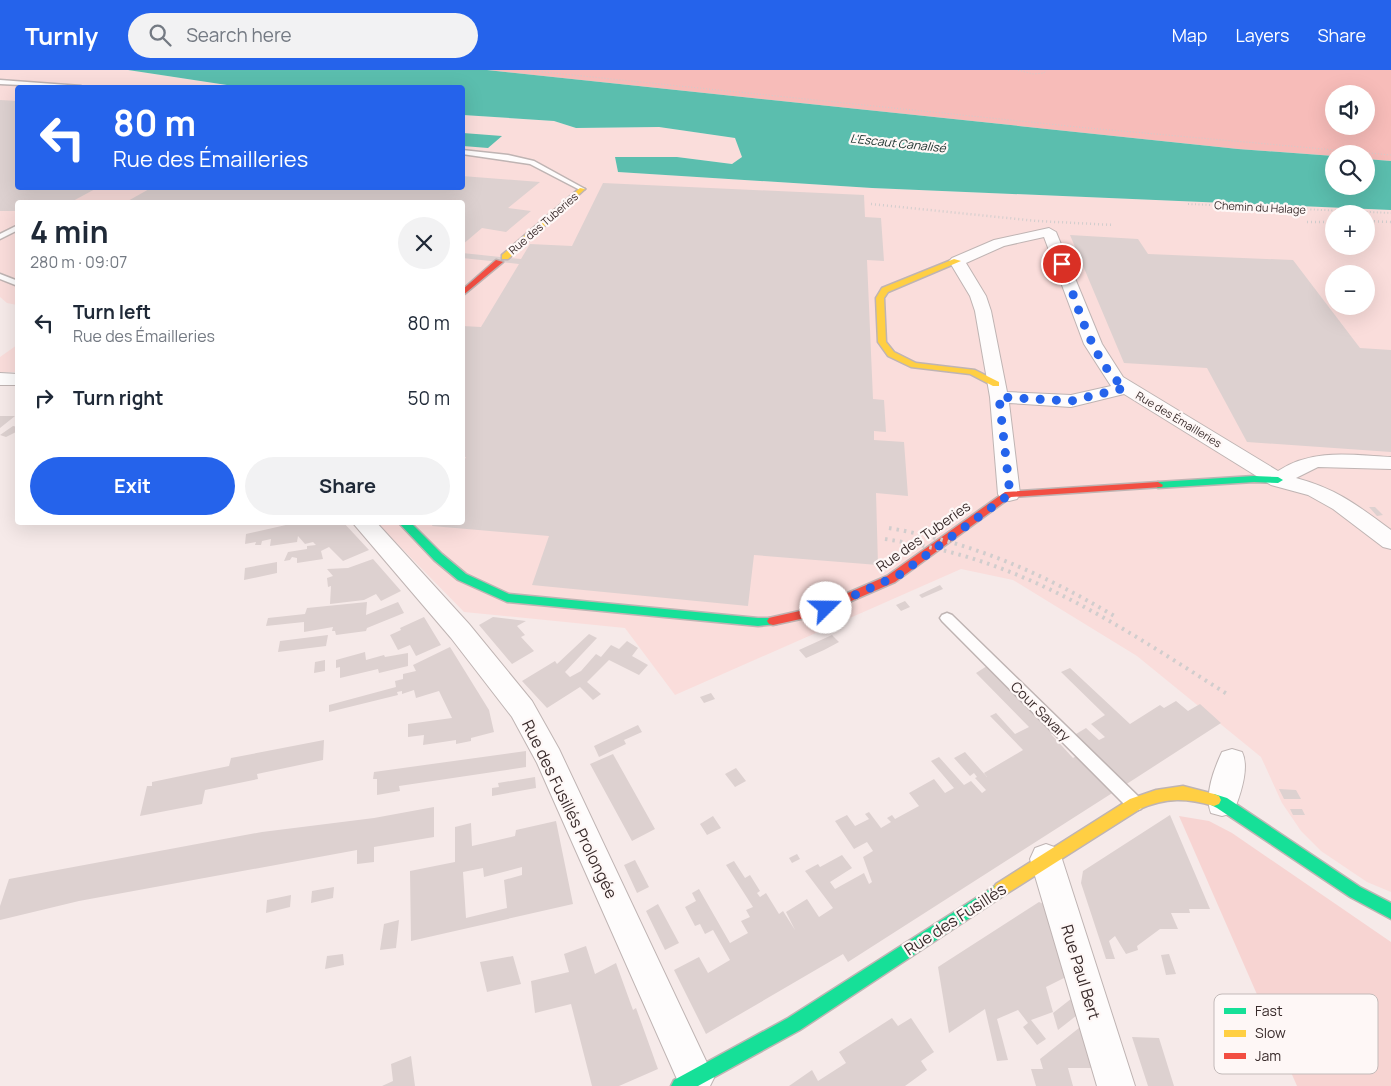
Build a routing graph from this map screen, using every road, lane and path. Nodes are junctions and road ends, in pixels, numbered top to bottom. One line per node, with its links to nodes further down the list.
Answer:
1 (524, 70): 7 (path)
2 (1018, 70): 3 (path)
3 (1046, 70)
4 (0, 82): 5 (lane)
5 (41, 85)
6 (465, 152): 8 (lane)
7 (1391, 155)
8 (582, 189): 16 (street, Rue des Tuberies)
9 (1188, 204): 10 (path, Chemin du Halage)
10 (1391, 213)
11 (15, 229): 12 (lane)
12 (0, 237)
13 (957, 261): 19 (street, Rue des Émailleries); 20 (street); 20 (street)
14 (0, 276): 15 (lane)
15 (15, 283)
16 (465, 291)
17 (0, 379): 18 (street)
18 (15, 380)
19 (1125, 388): 20 (street); 22 (street, Rue des Émailleries)
20 (997, 390): 23 (street)
21 (1391, 463): 22 (street)
22 (1278, 480): 23 (street); 26 (street, Rue des Émailleries)
23 (1010, 494): 25 (street, Rue des Tuberies)
24 (366, 525): 33 (street, Rue des Fusillés Prolongée)
25 (406, 525)
26 (1391, 540)
27 (947, 618): 30 (lane, Cour Savary)
28 (1232, 761): 29 (street)
29 (1222, 803): 30 (street, Rue des Fusillés); 32 (street, Rue des Fusillés)
30 (1135, 804): 31 (street, Rue des Fusillés)
31 (1046, 859): 33 (street, Rue des Fusillés); 34 (street, Rue Paul Bert)
32 (1391, 911)
33 (688, 1082)
34 (1116, 1086)

